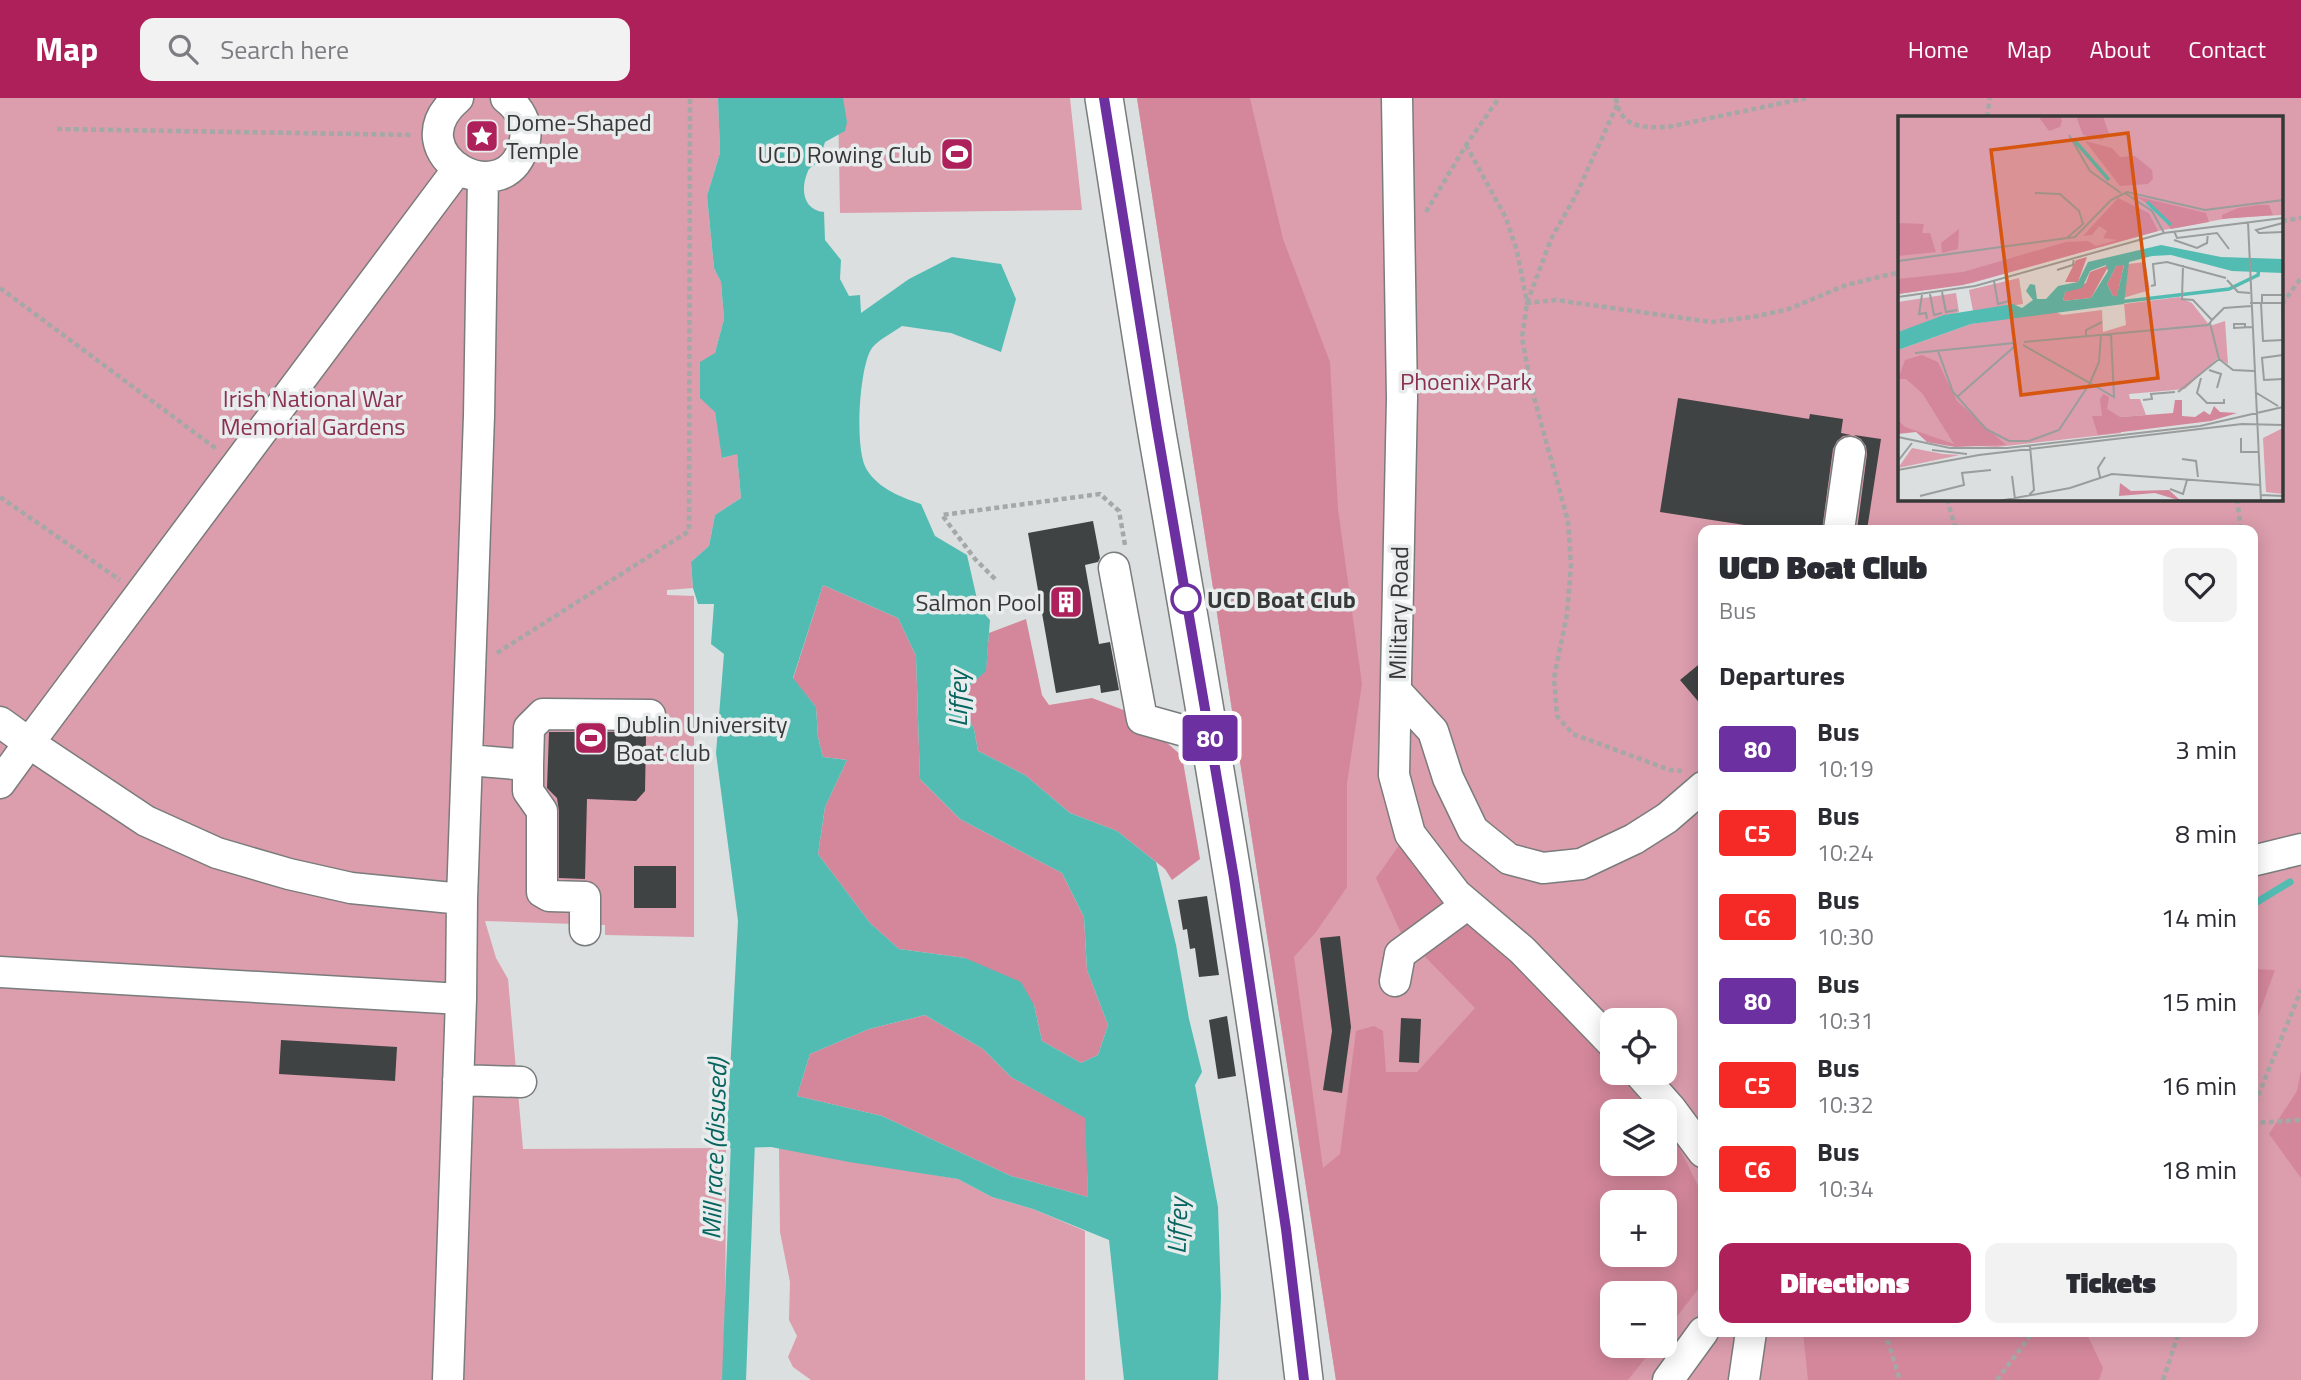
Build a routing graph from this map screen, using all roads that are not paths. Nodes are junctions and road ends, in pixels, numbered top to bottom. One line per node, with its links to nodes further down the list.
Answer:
1 (458, 98): 5 (street)
2 (506, 98): 5 (street)
3 (1104, 98): 12 (main road)
4 (1397, 98): 9 (street, Military Road)
5 (470, 173): 13 (street); 14 (street)
6 (1850, 452): 7 (street)
7 (1840, 525)
8 (1114, 568): 12 (street)
9 (1396, 691): 16 (street); 21 (street, Military Road)
10 (650, 715): 15 (street)
11 (0, 722): 13 (street)
12 (1210, 738): 34 (main road)
13 (29, 743): 17 (street); 20 (street)
14 (468, 760): 15 (street); 20 (street)
15 (528, 765): 22 (street)
16 (1696, 780)
17 (0, 783)
18 (2301, 849): 19 (street)
19 (2258, 860)
20 (462, 899): 25 (street)
21 (1468, 904): 24 (street); 26 (street, Military Road)
22 (584, 930)
23 (0, 972): 25 (street)
24 (1395, 981)
25 (461, 999): 27 (street)
26 (1600, 1031)
27 (458, 1080): 28 (street); 33 (street)
28 (521, 1082)
29 (1650, 1085): 30 (street)
30 (1698, 1145)
31 (1699, 1337): 35 (street)
32 (1750, 1337): 36 (street)
33 (448, 1380)
34 (1304, 1380)
35 (1668, 1380)
36 (1744, 1380)

